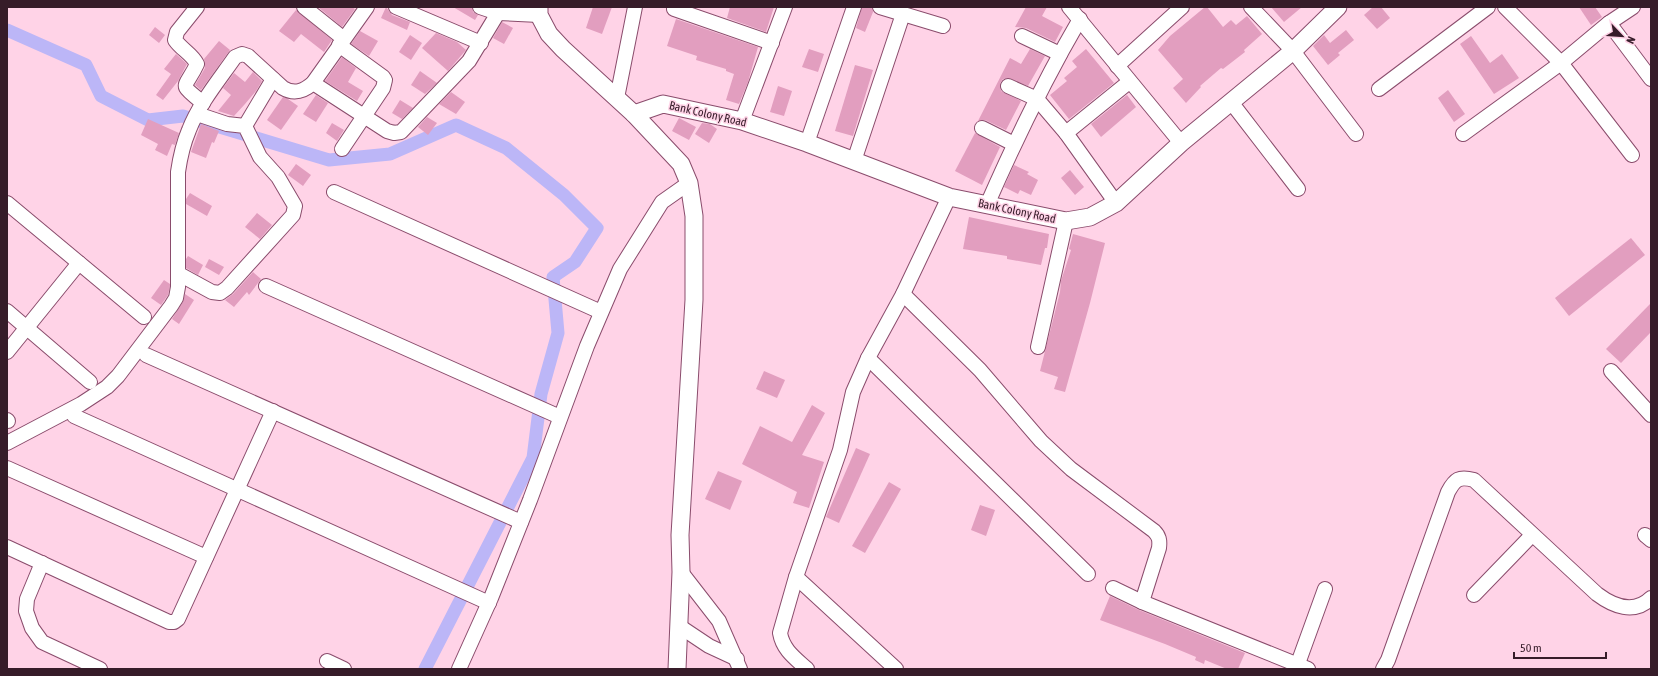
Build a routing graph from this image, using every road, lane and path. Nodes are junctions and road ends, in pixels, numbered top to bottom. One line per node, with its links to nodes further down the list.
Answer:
1 (197, 7): 40 (street)
2 (304, 7): 24 (street)
3 (396, 7): 26 (street)
4 (480, 7): 19 (street)
5 (635, 7): 37 (street)
6 (785, 7): 25 (street)
7 (854, 7): 49 (street)
8 (880, 7): 20 (street)
9 (1180, 7): 30 (street)
10 (1251, 7): 27 (street)
11 (1338, 7): 27 (street, Bank Colony Road)
12 (1488, 7): 36 (street)
13 (1505, 7): 29 (street)
14 (1633, 7): 21 (street)
15 (362, 9): 24 (street)
16 (674, 9): 25 (street)
17 (539, 11): 19 (street); 37 (street)
18 (1076, 11): 28 (street); 30 (street)
19 (498, 13): 26 (street)
20 (903, 14): 22 (street); 54 (street)
21 (1609, 23): 29 (street); 32 (street)
22 (943, 26)
23 (1022, 36): 28 (street)
24 (341, 42): 34 (street); 42 (street)
25 (772, 43): 43 (street)
26 (481, 44): 42 (street)
27 (1293, 51): 39 (street, Bank Colony Road); 47 (street)
28 (1060, 54): 38 (street)
29 (1561, 63): 48 (street); 53 (street)
30 (1117, 66): 33 (street)
31 (273, 79): 34 (street); 40 (street); 44 (street)
32 (1651, 79)
33 (1130, 82): 46 (street); 50 (street)
34 (313, 83): 42 (street)
35 (1008, 86): 38 (street)
36 (1379, 89)
37 (617, 98): 41 (street)
38 (1037, 99): 46 (street); 51 (street)
39 (1231, 102): 50 (street, Bank Colony Road); 56 (street)
40 (200, 109): 44 (street); 64 (street)
41 (634, 114): 43 (street, Bank Colony Road); 55 (street)
42 (365, 116): 52 (street)
43 (742, 120): 49 (street, Bank Colony Road)
44 (245, 127): 64 (street)
45 (982, 128): 51 (street)
46 (1066, 133): 60 (street)
47 (1356, 134)
48 (1463, 134)
49 (807, 143): 54 (street, Bank Colony Road)
50 (1181, 143): 60 (street, Bank Colony Road)
51 (1014, 144): 61 (street)
52 (342, 149)
53 (1632, 155)
54 (854, 161): 58 (street, Bank Colony Road)
55 (689, 183): 68 (street); 89 (street)
56 (1298, 189)
57 (334, 192): 68 (street)
58 (949, 197): 61 (street, Bank Colony Road); 66 (street)
59 (7, 203): 63 (street)
60 (1116, 203): 62 (street, Bank Colony Road)
61 (987, 205): 62 (street, Bank Colony Road)
62 (1066, 221): 71 (street)
63 (79, 263): 69 (street); 70 (street)
64 (179, 274): 81 (street)
65 (266, 286): 80 (street)
66 (903, 294): 74 (street); 96 (street)
67 (7, 312): 70 (street)
68 (601, 312): 80 (street)
69 (144, 317)
70 (27, 328): 72 (street); 76 (street)
71 (1038, 347)
72 (7, 352)
73 (146, 354): 77 (street)
74 (868, 358): 90 (street); 91 (street)
75 (1611, 371): 78 (street)
76 (90, 382)
77 (273, 411): 83 (street); 84 (street)
78 (1651, 415)
79 (74, 416): 83 (street)
80 (560, 417): 84 (street)
81 (7, 443)
82 (7, 468): 87 (street)
83 (237, 489): 87 (street); 97 (street)
84 (521, 522): 97 (street)
85 (1532, 535): 94 (street); 95 (street); 101 (street)
86 (7, 547): 88 (street)
87 (206, 557): 88 (street)
88 (42, 563): 103 (street)
89 (681, 572): 98 (street); 100 (street)
90 (1088, 574)
91 (796, 577): 107 (street); 108 (street)
92 (1113, 588): 96 (street)
93 (1324, 589): 102 (street)
94 (1474, 595)
95 (1651, 598)
96 (1142, 602): 102 (street)
97 (489, 603): 105 (street)
98 (679, 626): 100 (street); 106 (street)
99 (327, 661): 104 (street)
100 (738, 664)
101 (1388, 666)
102 (1300, 668)
103 (100, 669)
104 (344, 669)
105 (459, 669)
106 (677, 669)
107 (807, 669)
108 (896, 669)

